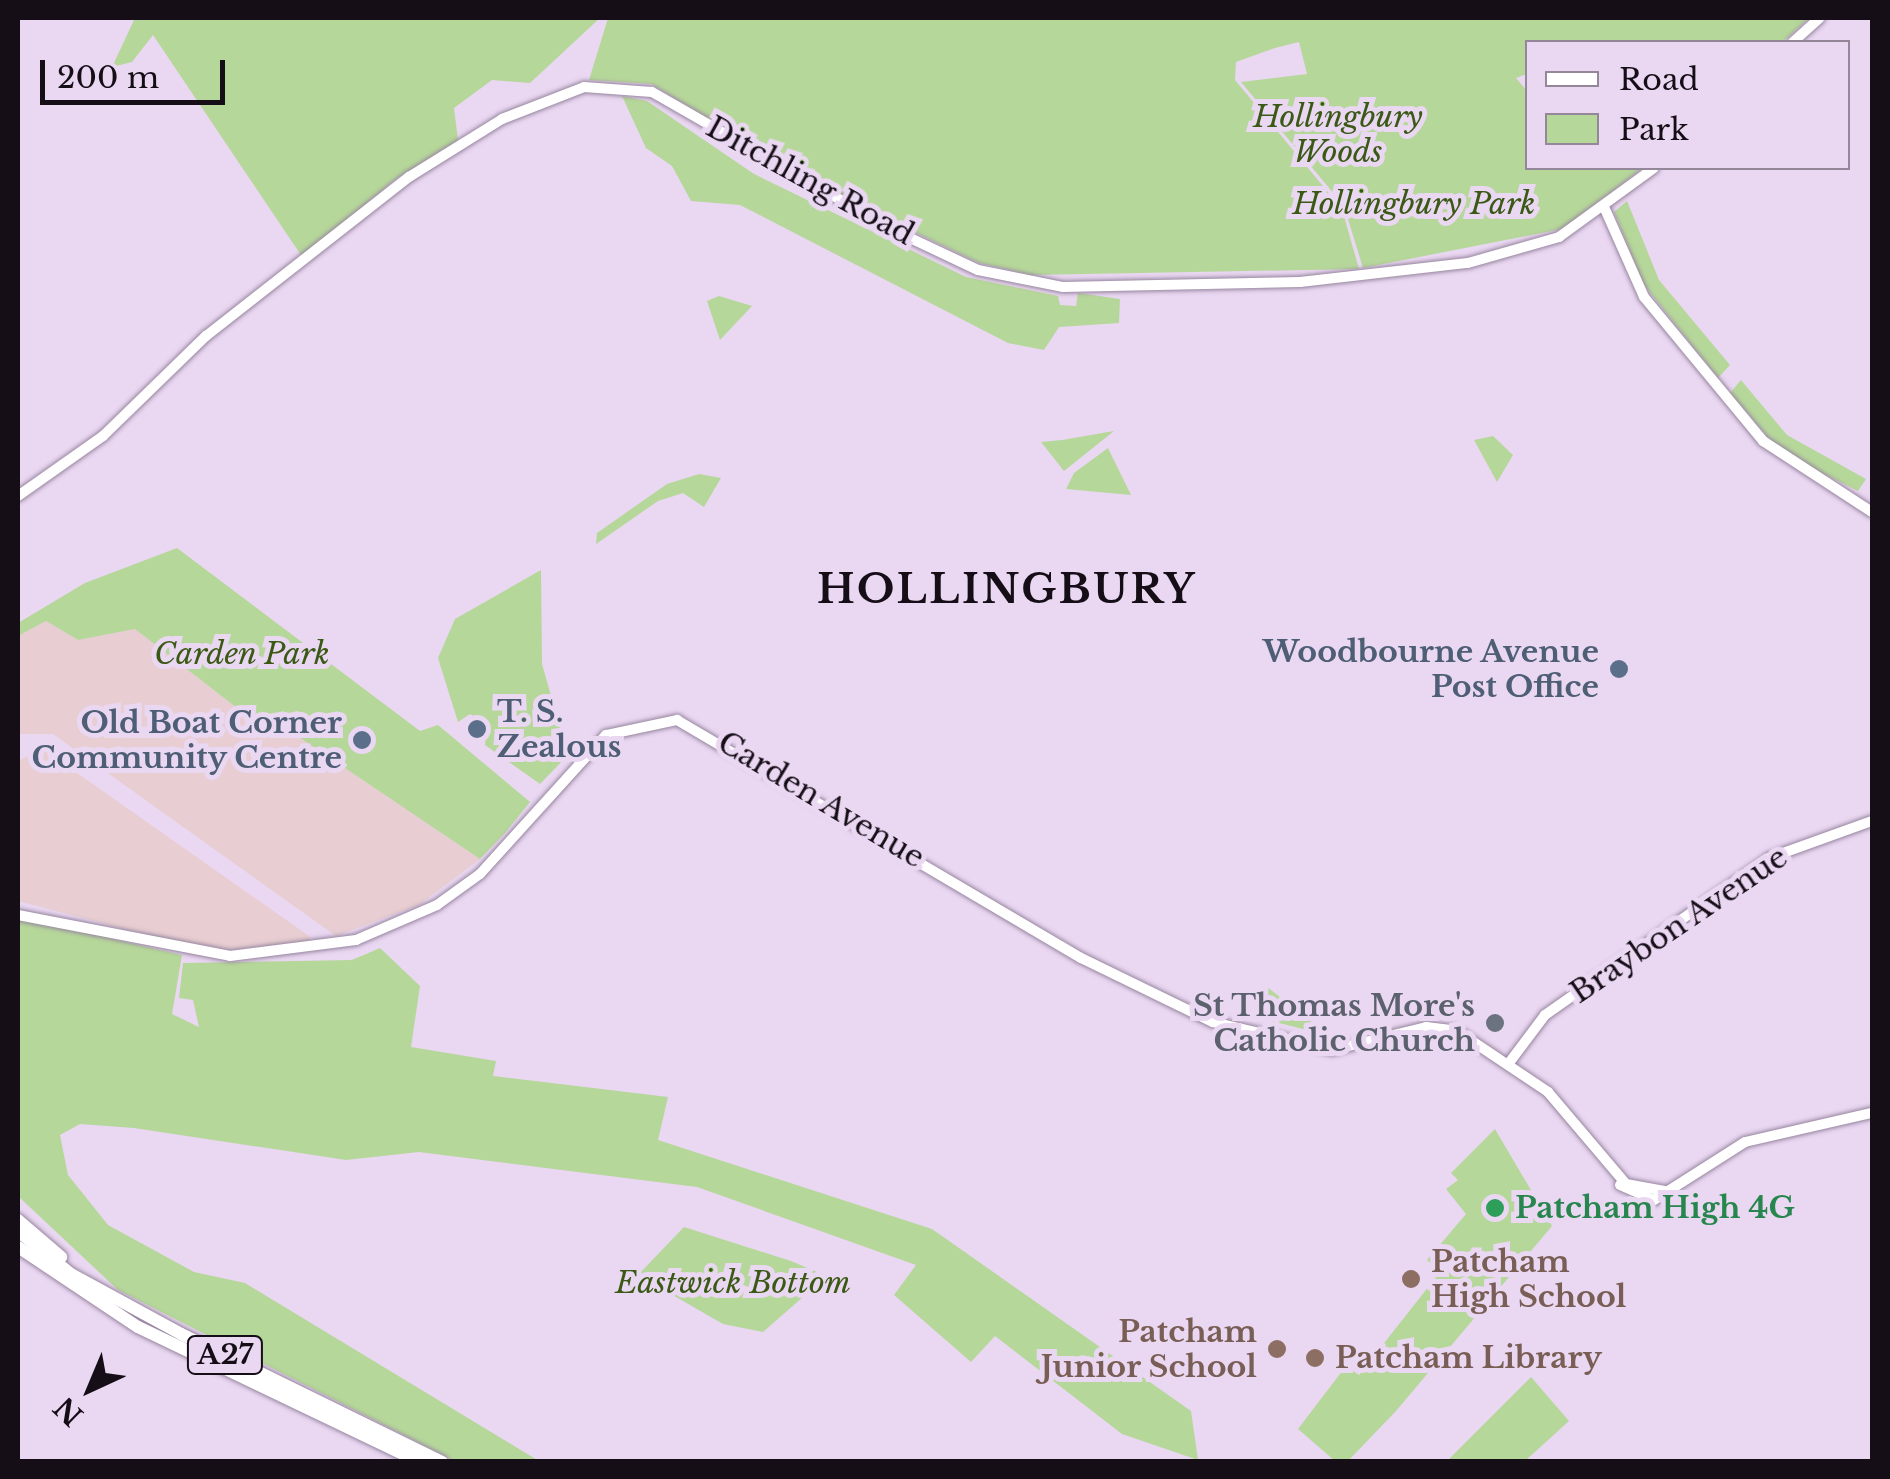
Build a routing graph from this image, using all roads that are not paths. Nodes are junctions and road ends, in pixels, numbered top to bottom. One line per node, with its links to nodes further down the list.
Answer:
1 (1820, 18): 2 (street)
2 (1795, 40)
3 (1652, 170): 4 (street, Ditchling Road)
4 (1605, 209): 5 (street, Ditchling Road); 6 (street)
5 (18, 496)
6 (1872, 512)
7 (1872, 822): 9 (street, Braybon Avenue)
8 (18, 915): 9 (street, Carden Avenue)
9 (1509, 1063): 10 (street, Carden Avenue)
10 (1872, 1114)
11 (18, 1220): 14 (highway)
12 (18, 1231): 14 (highway, A27)
13 (18, 1247): 15 (highway, A27)
14 (98, 1289): 16 (highway, A27)
15 (420, 1462)
16 (442, 1462)

